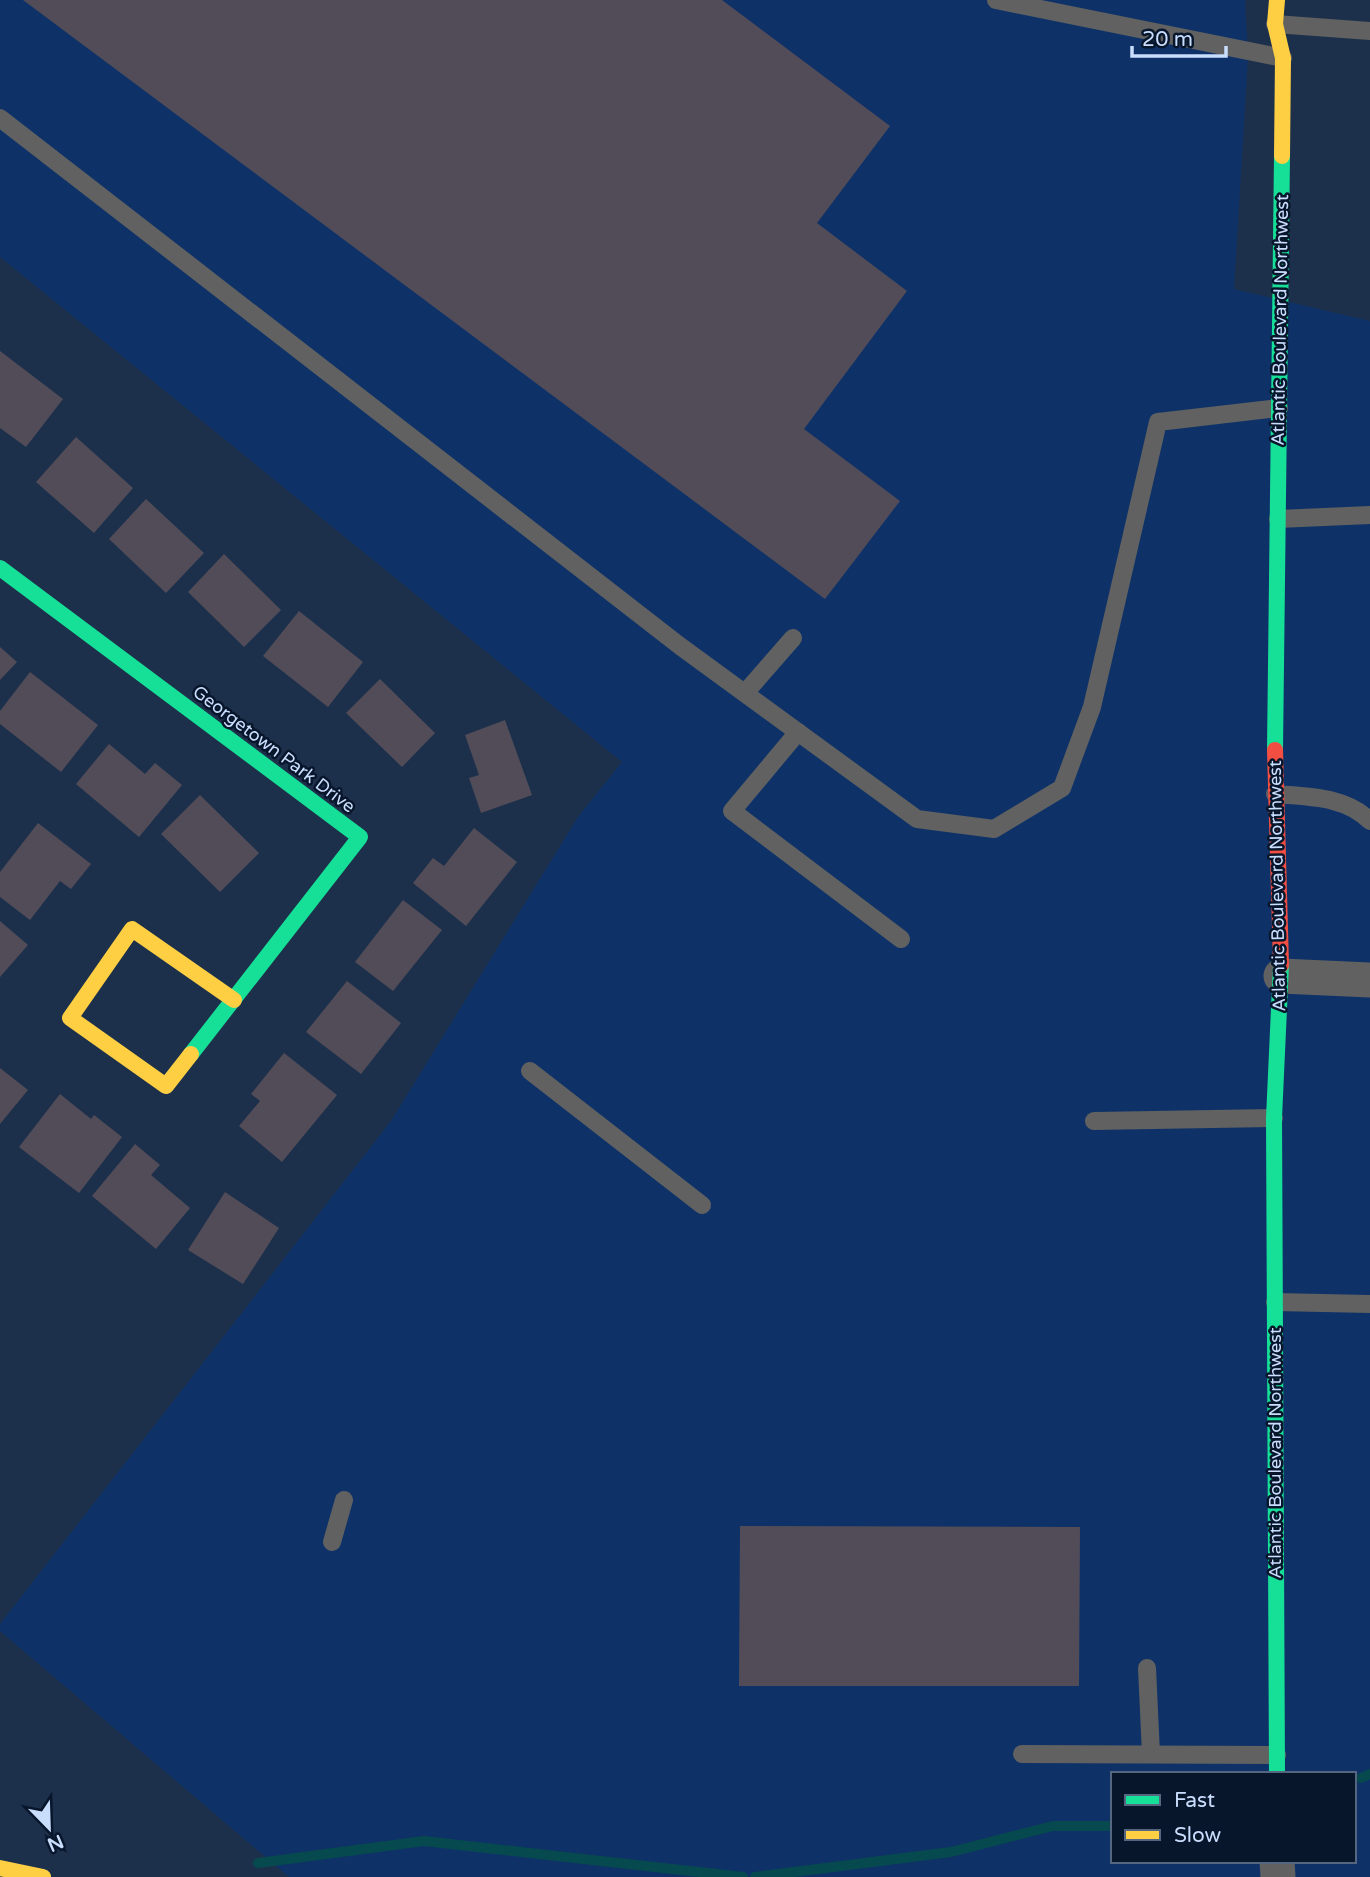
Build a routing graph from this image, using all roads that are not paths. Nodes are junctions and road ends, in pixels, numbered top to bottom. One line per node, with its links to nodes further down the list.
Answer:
1 (996, 0): 5 (lane)
2 (1277, 0): 3 (street, Atlantic Boulevard Northwest)
3 (1276, 24): 4 (lane); 5 (street, Atlantic Boulevard Northwest)
4 (1370, 31)
5 (1283, 58): 7 (street, Atlantic Boulevard Northwest)
6 (0, 118): 12 (lane)
7 (1279, 408): 9 (street, Atlantic Boulevard Northwest); 13 (lane)
8 (1370, 515): 9 (lane)
9 (1278, 519): 14 (street, Atlantic Boulevard Northwest)
10 (0, 568): 19 (street, Georgetown Park Drive)
11 (793, 639): 12 (lane)
12 (745, 693): 13 (lane)
13 (798, 732): 16 (lane)
14 (1275, 794): 15 (lane); 17 (street, Atlantic Boulevard Northwest)
15 (1370, 821)
16 (901, 939)
17 (1281, 976): 18 (street); 21 (street, Atlantic Boulevard Northwest)
18 (1370, 980)
19 (234, 1000): 19 (street, Georgetown Park Drive)
20 (530, 1072): 23 (lane)
21 (1274, 1118): 22 (lane); 24 (street, Atlantic Boulevard Northwest)
22 (1094, 1121)
23 (702, 1205)
24 (1275, 1302): 25 (lane); 31 (street, Atlantic Boulevard Northwest)
25 (1370, 1304)
26 (344, 1500): 27 (lane)
27 (332, 1542)
28 (1147, 1668): 30 (lane)
29 (1022, 1754): 30 (lane)
30 (1151, 1754): 31 (lane)
31 (1277, 1755): 32 (street, Atlantic Boulevard Northwest)
32 (1277, 1772)
33 (0, 1868): 34 (street)
34 (43, 1877)

